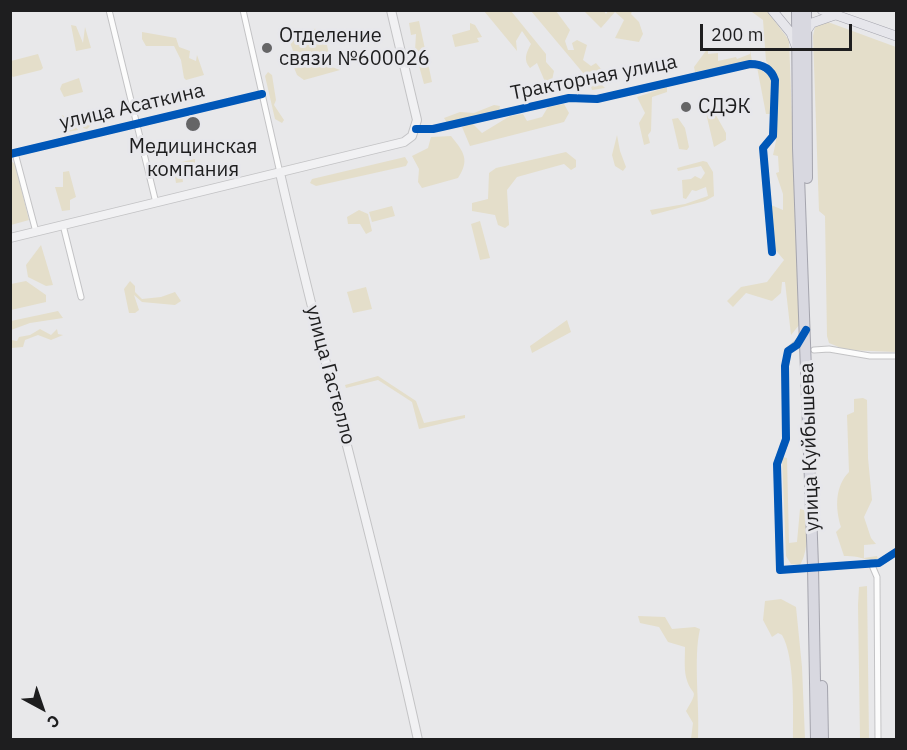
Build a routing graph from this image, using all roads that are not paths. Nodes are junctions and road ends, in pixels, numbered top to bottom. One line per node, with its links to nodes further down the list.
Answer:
1 (109, 10): 13 (street)
2 (243, 10): 12 (street, улица Гастелло)
3 (391, 10): 14 (main road)
4 (772, 10): 11 (main road)
5 (797, 10): 11 (highway, улица Куйбышева)
6 (806, 10): 9 (highway, улица Куйбышева)
7 (822, 10): 8 (main road)
8 (836, 15): 9 (main road); 10 (main road)
9 (805, 33): 24 (highway, улица Куйбышева)
10 (897, 36)
11 (796, 46): 23 (highway, улица Куйбышева)
12 (262, 94): 13 (street, улица Асаткина); 16 (street, улица Гастелло)
13 (137, 123): 15 (street, улица Асаткина); 17 (street)
14 (416, 129): 16 (main road, Тракторная улица); 21 (street, Тракторная улица)
15 (13, 154): 19 (street)
16 (280, 173): 17 (main road, Тракторная улица); 29 (main road, улица Гастелло)
17 (156, 203): 18 (main road, Тракторная улица)
18 (63, 225): 19 (main road, Тракторная улица); 22 (street)
19 (36, 232): 20 (main road, Тракторная улица)
20 (10, 238)
21 (771, 252)
22 (81, 297)
23 (806, 330): 28 (highway, улица Куйбышева); 28 (street)
24 (814, 350): 25 (street); 28 (highway, улица Куйбышева)
25 (897, 356)
26 (895, 554): 27 (street)
27 (871, 563): 28 (street); 32 (street)
28 (817, 566): 30 (highway, улица Куйбышева); 31 (highway, улица Куйбышева)
29 (418, 740)
30 (816, 740)
31 (823, 740)
32 (878, 740)

